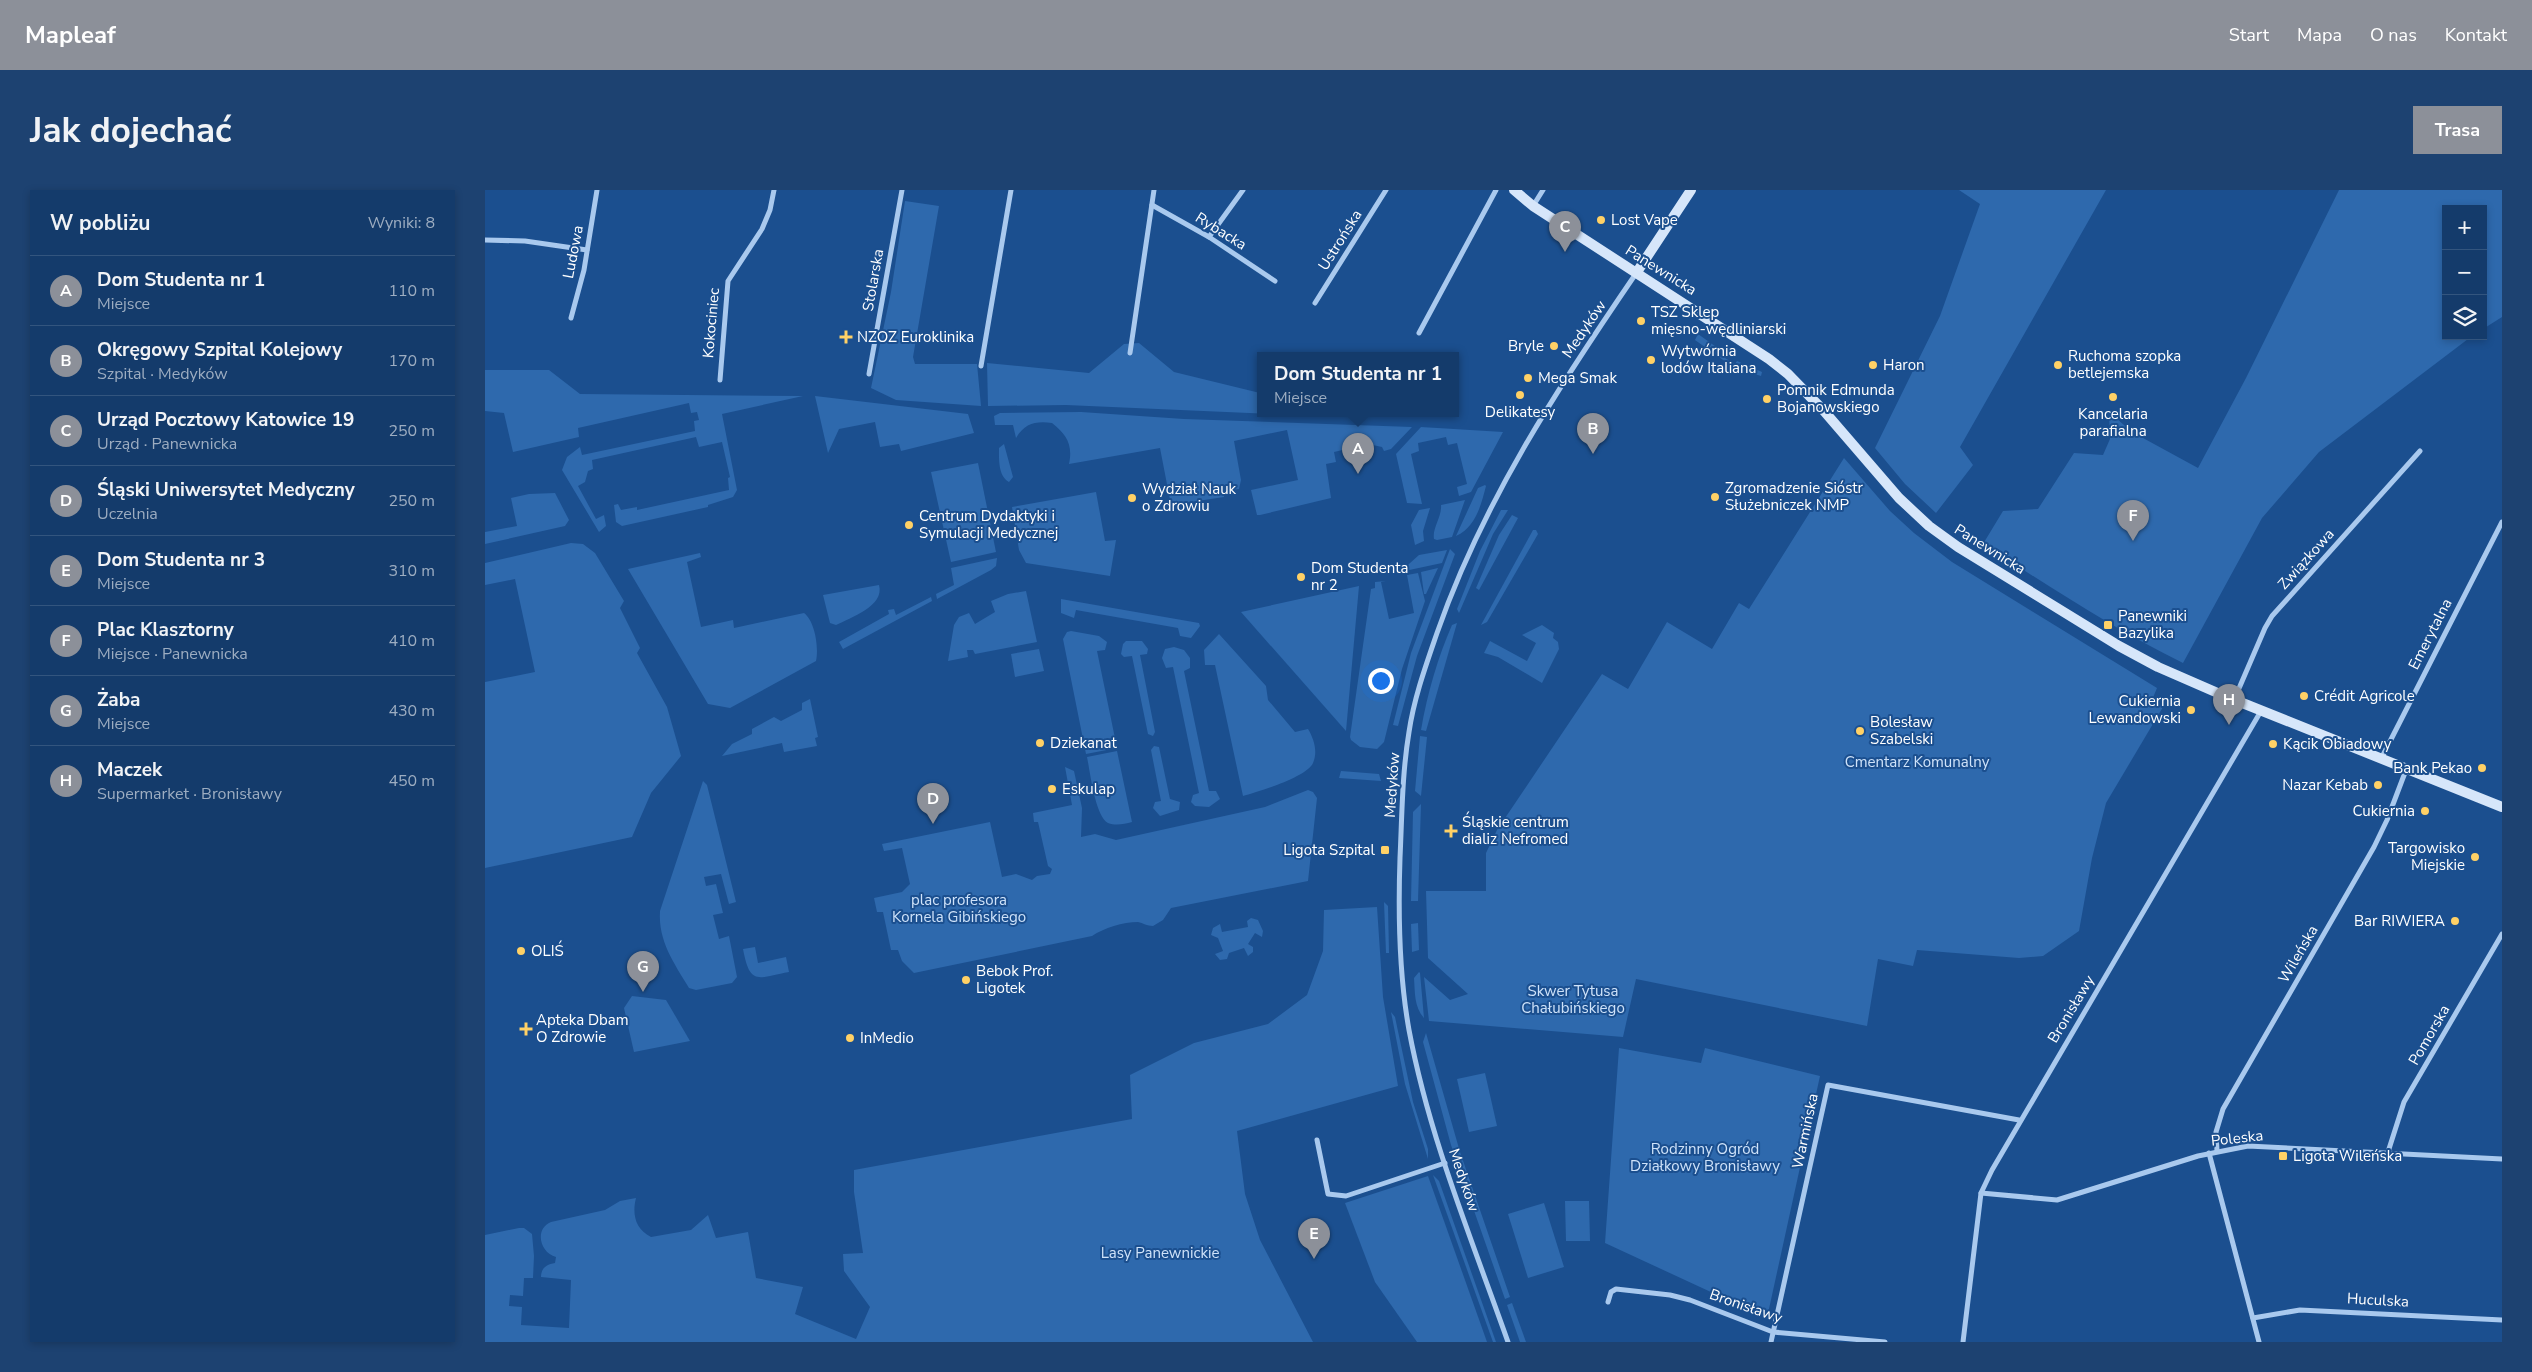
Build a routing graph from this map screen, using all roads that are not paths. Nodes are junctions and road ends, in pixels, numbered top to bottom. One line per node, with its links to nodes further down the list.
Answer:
1 (597, 190): 16 (street, Ludowa)
2 (774, 190): 25 (street, Kokociniec)
3 (902, 190): 24 (street, Stolarska)
4 (1011, 190): 23 (street)
5 (1154, 190): 12 (street)
6 (1243, 190): 14 (street)
7 (1385, 190): 19 (street, Ustrońska)
8 (1496, 190): 21 (street)
9 (1514, 190): 13 (street, Panewnicka)
10 (1543, 190): 13 (street)
11 (1691, 190): 17 (street)
12 (1152, 205): 14 (street, Rybacka); 22 (street)
13 (1533, 206): 17 (street, Panewnicka)
14 (1209, 238): 18 (street, Rybacka)
15 (485, 240): 16 (street)
16 (587, 250): 20 (street, Ludowa)
17 (1637, 272): 28 (street, Panewnicka); 40 (street, Medyków)
18 (1275, 282)
19 (1315, 303)
20 (571, 318)
21 (1419, 333)
22 (1129, 353)
23 (981, 366)
24 (869, 374)
25 (720, 380)
26 (2420, 451): 28 (street, Związkowa)
27 (2502, 522): 30 (street, Emerytalna)
28 (2234, 700): 29 (street, Panewnicka)
29 (2261, 710): 30 (street, Panewnicka); 34 (street, Bronisławy)
30 (2380, 759): 31 (street, Panewnicka)
31 (2406, 770): 32 (street, Panewnicka); 36 (street, Wileńska)
32 (2502, 807)
33 (2502, 934): 37 (street, Pomorska)
34 (2019, 1120): 41 (street, Bronisławy); 45 (street, Warmińska)
35 (1317, 1140): 40 (street)
36 (2217, 1151): 37 (street, Poleska); 38 (street, Poleska)
37 (2388, 1152): 39 (street, Poleska)
38 (2209, 1153): 41 (street, Poleska); 43 (street)
39 (2502, 1158)
40 (1445, 1163): 46 (street, Medyków)
41 (1981, 1193): 49 (street, Bronisławy)
42 (1608, 1302): 45 (street, Bronisławy)
43 (2253, 1318): 44 (street, Huculska); 50 (street)
44 (2502, 1320)
45 (1773, 1332): 47 (street, Warmińska); 48 (street, Bronisławy)
46 (1507, 1342)
47 (1771, 1342)
48 (1885, 1342)
49 (1963, 1342)
50 (2259, 1342)

